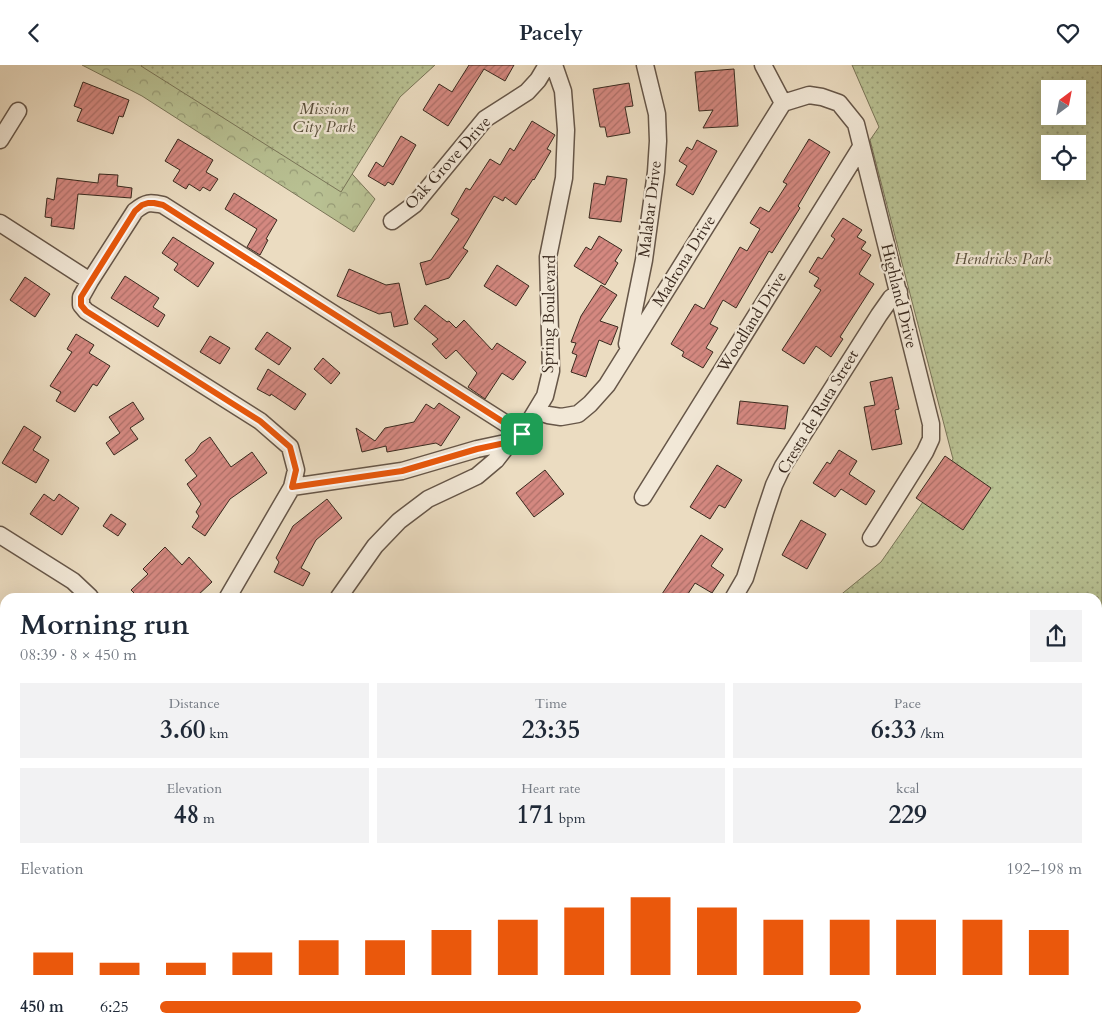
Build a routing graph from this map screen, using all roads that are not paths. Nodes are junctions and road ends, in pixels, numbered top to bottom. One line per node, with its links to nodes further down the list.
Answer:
1 (547, 65): 9 (street, Oak Grove Drive)
2 (554, 65): 14 (street, Spring Boulevard)
3 (645, 65): 13 (street, Malabar Drive)
4 (763, 65): 5 (street)
5 (784, 103): 8 (street, Highland Drive); 13 (street, Madrona Drive)
6 (18, 111): 7 (street)
7 (0, 140)
8 (861, 147): 12 (street, Highland Drive); 17 (street, Woodland Drive)
9 (392, 221)
10 (0, 223): 11 (street)
11 (90, 281): 15 (street); 16 (street)
12 (899, 292): 19 (street, Highland Drive); 23 (street, Cresta de Ruta Street)
13 (626, 353): 14 (street, Madrona Drive)
14 (536, 411): 15 (street, Spring Boulevard)
15 (516, 438): 16 (street); 22 (street, Spring Boulevard)
16 (292, 487): 21 (street)
17 (643, 497)
18 (0, 535): 20 (street)
19 (871, 538)
20 (86, 593)
21 (230, 593)
22 (342, 593)
23 (736, 593)

